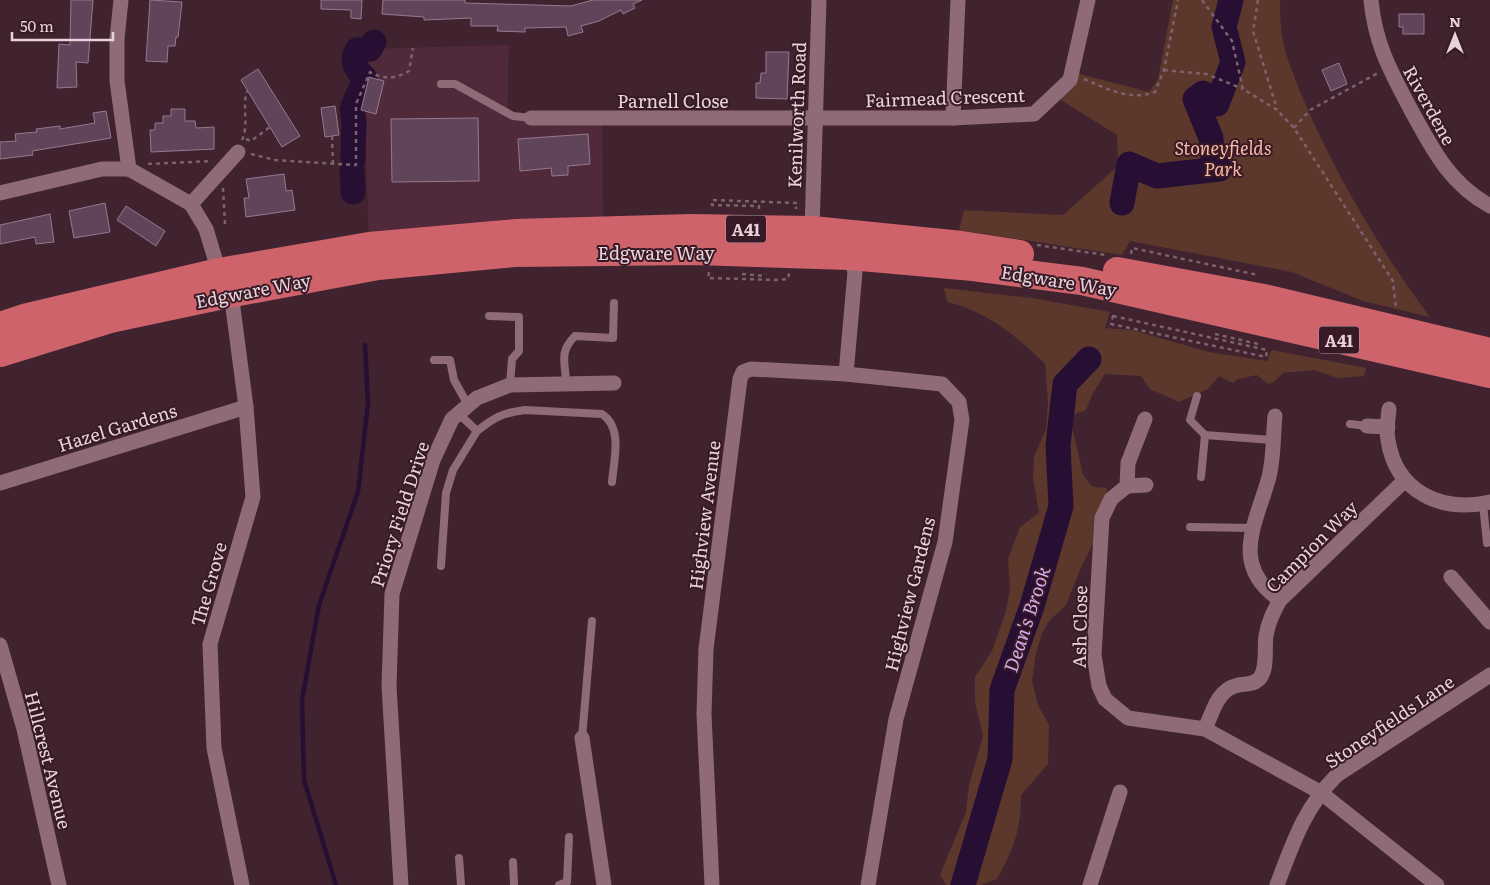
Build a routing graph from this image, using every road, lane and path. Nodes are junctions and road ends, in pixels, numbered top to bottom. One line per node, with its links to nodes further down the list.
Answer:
1 (122, 0): 25 (street)
2 (819, 0): 19 (street, Kenilworth Road)
3 (958, 0): 18 (street)
4 (1088, 0): 12 (street, Fairmead Crescent)
5 (1178, 0): 11 (path)
6 (1202, 0): 14 (path)
7 (1258, 0): 16 (path)
8 (1371, 0): 10 (street, Riverdene)
9 (413, 48): 24 (path)
10 (1388, 68): 21 (path); 30 (street, Riverdene)
11 (1164, 70): 12 (path); 14 (path)
12 (1071, 75): 18 (street, Fairmead Crescent)
13 (441, 84): 17 (lane)
14 (1244, 89): 16 (path)
15 (248, 91): 23 (path)
16 (1277, 110): 21 (path)
17 (531, 118): 19 (street, Parnell Close)
18 (953, 118): 19 (street, Fairmead Crescent)
19 (816, 119): 31 (street, Kenilworth Road)
20 (270, 127): 23 (path)
21 (1294, 128): 40 (path)
22 (332, 136): 24 (path)
23 (237, 150): 24 (path); 25 (path); 26 (street)
24 (332, 164)
25 (129, 169): 27 (street); 28 (street)
26 (214, 178): 28 (street); 32 (path)
27 (0, 193)
28 (191, 204): 38 (street, The Grove)
29 (755, 206): 31 (path)
30 (1490, 206)
31 (804, 221): 38 (highway, Edgware Way / A41); 45 (highway, Edgware Way / A41)
32 (225, 224)
33 (1131, 254): 37 (path)
34 (850, 256): 38 (highway, Edgware Way / A41); 48 (street); 49 (highway, Edgware Way / A41)
35 (790, 268): 36 (path)
36 (709, 272)
37 (1260, 275)
38 (224, 283): 42 (highway, Edgware Way / A41); 46 (highway, Edgware Way / A41); 54 (street, The Grove)
39 (614, 303): 51 (lane)
40 (1396, 309)
41 (489, 316): 52 (lane)
42 (0, 326)
43 (1199, 330): 44 (path)
44 (1236, 343): 44 (path)
45 (1490, 352)
46 (0, 353)
47 (434, 360): 55 (lane)
48 (846, 374): 96 (street, Highview Avenue); 97 (street, Highview Gardens)
49 (1490, 374)
50 (614, 383): 51 (street, Priory Field Drive)
51 (566, 384): 52 (street, Priory Field Drive)
52 (510, 385): 55 (street, Priory Field Drive)
53 (1197, 396): 63 (lane)
54 (246, 407): 68 (street, Hazel Gardens); 90 (street, The Grove)
55 (463, 409): 62 (lane); 91 (street, Priory Field Drive)
56 (1389, 409): 61 (street)
57 (1275, 416): 64 (street)
58 (1146, 419): 70 (street)
59 (1350, 424): 60 (lane)
60 (1367, 426): 61 (street)
61 (1388, 427): 66 (street)
62 (477, 431): 67 (lane); 75 (lane)
63 (1205, 435): 64 (lane); 65 (lane)
64 (1273, 440): 73 (street)
65 (1201, 477)
66 (1404, 481): 71 (street); 77 (street, Campion Way)
67 (612, 482)
68 (0, 483)
69 (1146, 485): 70 (street)
70 (1127, 486): 82 (street, Ash Close)
71 (1486, 503): 74 (lane)
72 (1190, 526): 73 (lane)
73 (1253, 528): 77 (street)
74 (1487, 543)
75 (441, 566)
76 (1450, 577): 79 (street)
77 (1280, 600): 82 (street, Campion Way)
78 (592, 621): 83 (lane)
79 (1490, 622)
80 (0, 645): 89 (street, Hillcrest Avenue)
81 (1490, 675): 85 (street, Stoneyfields Lane)
82 (1205, 729): 85 (street, Ash Close)
83 (582, 738): 95 (street)
84 (1120, 792): 98 (street)
85 (1320, 792): 99 (street, Stoneyfields Lane); 100 (street, Ash Close)
86 (569, 837): 94 (lane)
87 (459, 858): 92 (lane)
88 (513, 862): 93 (lane)
89 (59, 885)
90 (242, 885)
91 (401, 885)
92 (461, 885)
93 (514, 885)
94 (559, 885)
95 (604, 885)
96 (712, 885)
97 (868, 885)
98 (1090, 885)
99 (1277, 885)
100 (1438, 885)

